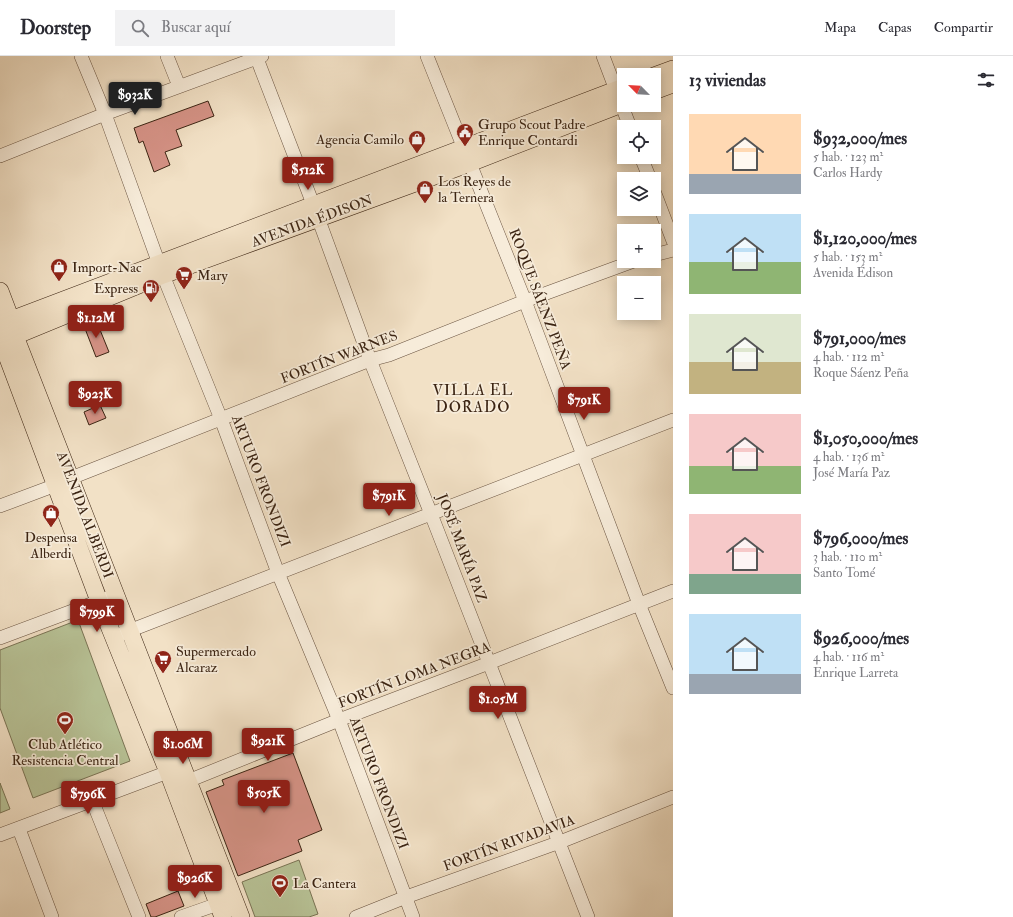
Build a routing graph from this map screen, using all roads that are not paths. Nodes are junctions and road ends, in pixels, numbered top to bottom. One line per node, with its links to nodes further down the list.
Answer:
1 (81, 56): 13 (street, ARTURO FRONDIZI)
2 (167, 56): 9 (street)
3 (427, 56): 15 (street, ROQUE SÁENZ PEÑA)
4 (603, 56): 10 (street)
5 (258, 57): 9 (street); 17 (street, JOSÉ MARÍA PAZ)
6 (673, 69): 7 (main road)
7 (661, 73)
8 (673, 84): 11 (main road)
9 (179, 86): 13 (street)
10 (617, 87)
11 (661, 89)
12 (617, 98): 15 (main road, AVENIDA ÉDISON)
13 (105, 114): 14 (street); 22 (street, ARTURO FRONDIZI)
14 (0, 156)
15 (467, 156): 17 (main road, AVENIDA ÉDISON); 24 (street, ROQUE SÁENZ PEÑA)
16 (661, 209): 18 (street)
17 (315, 211): 22 (main road, AVENIDA ÉDISON); 27 (street, JOSÉ MARÍA PAZ)
18 (673, 241)
19 (673, 250): 20 (street)
20 (661, 253)
21 (617, 267): 24 (street, FORTÍN WARNES)
22 (161, 269): 25 (main road, AVENIDA ÉDISON); 26 (main road, AVENIDA ÉDISON); 28 (street, ARTURO FRONDIZI)
23 (0, 291): 25 (main road, AVENIDA ALBERDI)
24 (525, 301): 27 (street, FORTÍN WARNES); 30 (street, ROQUE SÁENZ PEÑA)
25 (6, 320): 26 (main road, AVENIDA ALBERDI)
26 (5, 336): 31 (main road, AVENIDA ALBERDI); 32 (main road, AVENIDA ALBERDI)
27 (370, 360): 28 (street, FORTÍN WARNES); 34 (street, JOSÉ MARÍA PAZ)
28 (221, 419): 31 (street, FORTÍN WARNES); 35 (street, ARTURO FRONDIZI)
29 (673, 420): 30 (street)
30 (583, 454): 34 (street); 39 (street, ROQUE SÁENZ PEÑA)
31 (71, 478): 32 (street, FORTÍN WARNES); 37 (main road, AVENIDA ALBERDI)
32 (56, 485): 33 (street, FORTÍN WARNES); 38 (main road, AVENIDA ALBERDI)
33 (0, 506)
34 (431, 514): 35 (street); 42 (street, JOSÉ MARÍA PAZ)
35 (278, 573): 40 (street); 44 (street, ARTURO FRONDIZI)
36 (673, 592): 39 (street, FORTÍN LOMA NEGRA)
37 (116, 594): 38 (street); 40 (main road, AVENIDA ALBERDI)
38 (99, 601): 40 (main road, AVENIDA ALBERDI); 41 (street)
39 (639, 604): 42 (street, FORTÍN LOMA NEGRA); 43 (street, ROQUE SÁENZ PEÑA)
40 (122, 634): 45 (main road, AVENIDA ALBERDI); 46 (main road, AVENIDA ALBERDI)
41 (0, 638)
42 (489, 663): 44 (street, FORTÍN LOMA NEGRA); 51 (street, JOSÉ MARÍA PAZ)
43 (673, 688)
44 (338, 720): 46 (street, FORTÍN LOMA NEGRA); 52 (street, ARTURO FRONDIZI)
45 (168, 772): 46 (street); 48 (street); 53 (main road, AVENIDA ALBERDI)
46 (188, 781): 57 (main road, AVENIDA ALBERDI)
47 (673, 797): 51 (street, FORTÍN RIVADAVIA)
48 (92, 800): 49 (street); 55 (street)
49 (19, 829): 50 (street); 54 (street)
50 (0, 836)
51 (560, 842): 52 (street, FORTÍN RIVADAVIA); 60 (street, JOSÉ MARÍA PAZ)
52 (406, 897): 58 (street, FORTÍN RIVADAVIA); 59 (street, ARTURO FRONDIZI)
53 (221, 910): 56 (street)
54 (52, 917)
55 (139, 917)
56 (181, 917)
57 (241, 917)
58 (356, 917)
59 (413, 917)
60 (588, 917)

